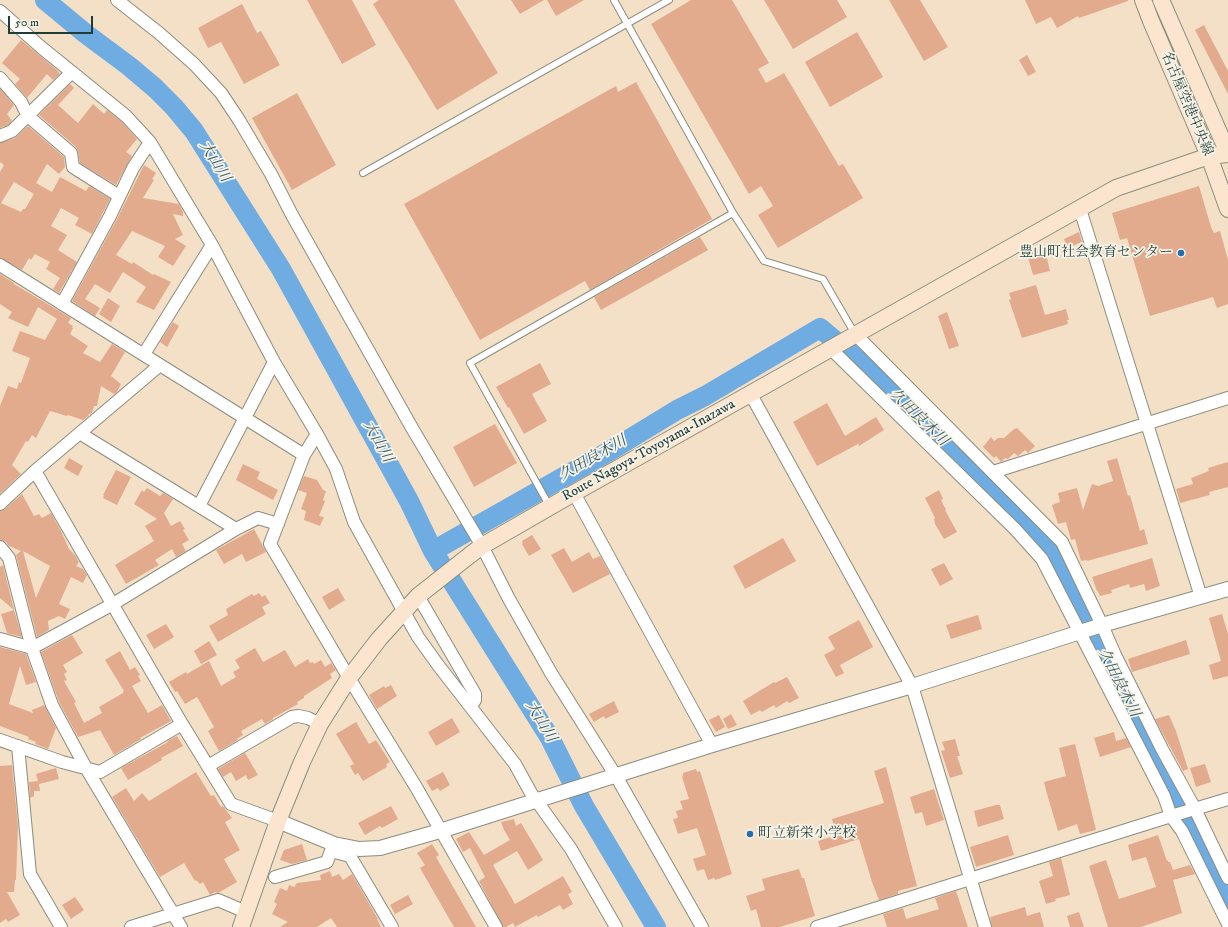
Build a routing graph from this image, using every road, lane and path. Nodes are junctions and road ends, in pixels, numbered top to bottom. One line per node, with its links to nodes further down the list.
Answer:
1 (117, 0): 43 (street)
2 (614, 0): 7 (lane)
3 (669, 0): 7 (lane)
4 (1143, 0): 14 (main road, 名古屋空港中央線)
5 (1161, 0): 13 (main road, 名古屋空港中央線)
6 (0, 11): 8 (street)
7 (627, 23): 15 (lane); 19 (lane)
8 (72, 72): 10 (street); 12 (street)
9 (0, 78): 10 (street)
10 (28, 116): 11 (street); 16 (street)
11 (0, 136)
12 (150, 142): 16 (street); 20 (street)
13 (1228, 154): 14 (main road, Route Nagoya-Toyoyama-Inazawa)
14 (1209, 156): 17 (main road, 名古屋空港中央線); 18 (main road, Route Nagoya-Toyoyama-Inazawa)
15 (363, 173)
16 (119, 196): 22 (street)
17 (1228, 208)
18 (1080, 209): 23 (main road, Route Nagoya-Toyoyama-Inazawa); 31 (street)
19 (733, 213): 23 (lane); 39 (lane)
20 (212, 244): 25 (street); 26 (street)
21 (0, 265): 22 (street)
22 (62, 304): 25 (street)
23 (855, 334): 24 (main road, Route Nagoya-Toyoyama-Inazawa); 36 (street)
24 (831, 348): 28 (main road, Route Nagoya-Toyoyama-Inazawa); 51 (street)
25 (144, 354): 27 (street)
26 (274, 362): 30 (street); 33 (street)
27 (160, 364): 30 (street); 32 (street)
28 (750, 393): 37 (main road, Route Nagoya-Toyoyama-Inazawa); 55 (street)
29 (1228, 398): 31 (street)
30 (245, 418): 34 (street); 40 (street)
31 (1147, 422): 36 (street); 47 (street)
32 (81, 434): 35 (street); 40 (street)
33 (316, 434): 34 (street); 49 (street)
34 (304, 455): 41 (street)
35 (35, 471): 38 (street); 48 (street)
36 (993, 472): 50 (street)
37 (574, 493): 39 (main road, Route Nagoya-Toyoyama-Inazawa); 60 (street)
38 (0, 504)
39 (548, 504): 43 (main road, Route Nagoya-Toyoyama-Inazawa)
40 (199, 506): 42 (street)
41 (278, 524): 42 (street); 54 (street)
42 (236, 529): 48 (street)
43 (476, 545): 46 (main road, Route Nagoya-Toyoyama-Inazawa); 64 (street)
44 (0, 547): 53 (street)
45 (1228, 589): 47 (street)
46 (420, 595): 49 (main road, Route Nagoya-Toyoyama-Inazawa); 56 (street)
47 (1201, 597): 50 (street)
48 (113, 604): 53 (street); 57 (street)
49 (404, 612): 54 (main road, Route Nagoya-Toyoyama-Inazawa); 56 (street)
50 (1102, 626): 51 (street); 67 (street)
51 (1080, 633): 55 (street); 68 (street)
52 (0, 639): 53 (street)
53 (32, 648): 63 (street)
54 (348, 678): 58 (main road, Route Nagoya-Toyoyama-Inazawa); 70 (street)
55 (912, 686): 60 (street); 74 (street)
56 (469, 704): 66 (street)
57 (182, 724): 62 (street); 63 (street)
58 (320, 724): 62 (street); 69 (main road, Route Nagoya-Toyoyama-Inazawa)
59 (0, 740): 61 (street)
60 (712, 745): 64 (street)
61 (18, 746): 63 (street); 78 (street)
62 (208, 766): 69 (street)
63 (86, 768): 76 (street)
64 (615, 776): 66 (street); 85 (street)
65 (1228, 799): 67 (street)
66 (539, 800): 70 (street); 84 (street)
67 (1195, 810): 68 (street); 73 (street)
68 (1171, 816): 74 (street); 77 (street)
69 (278, 821): 71 (street); 75 (main road, Route Nagoya-Toyoyama-Inazawa)
70 (440, 831): 71 (street); 83 (street)
71 (332, 847): 72 (street); 82 (street)
72 (275, 877)
73 (1228, 878)
74 (970, 879): 86 (street); 87 (street)
75 (246, 912): 76 (street); 81 (main road, Route Nagoya-Toyoyama-Inazawa)
76 (172, 914): 79 (street); 80 (street)
77 (1228, 924)
78 (61, 927)
79 (131, 927)
80 (181, 927)
81 (241, 927)
82 (392, 927)
83 (496, 927)
84 (616, 927)
85 (702, 927)
86 (817, 927)
87 (985, 927)

